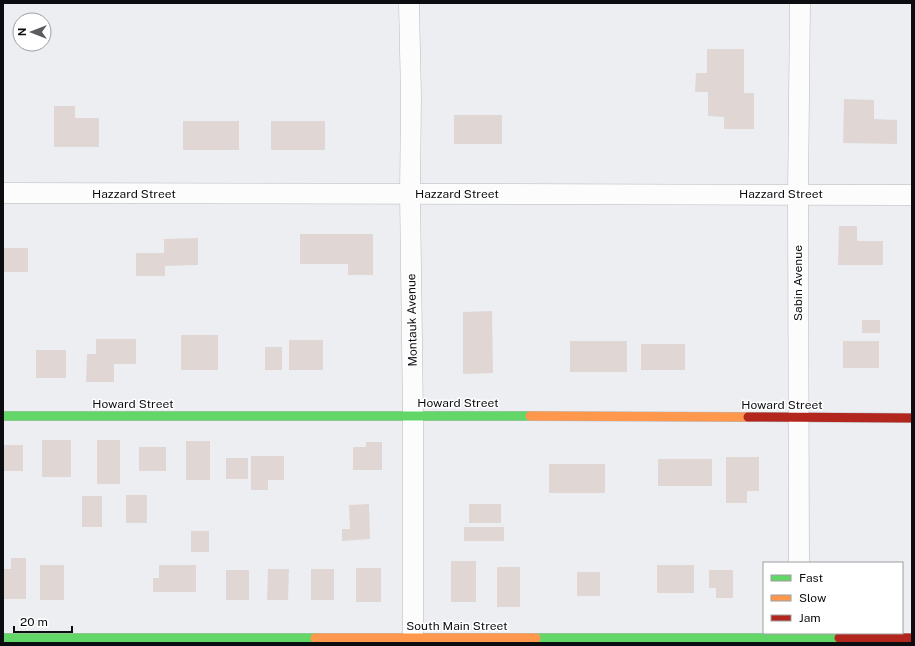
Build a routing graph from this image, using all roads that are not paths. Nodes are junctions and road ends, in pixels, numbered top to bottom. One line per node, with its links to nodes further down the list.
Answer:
1 (409, 3): 4 (street, Montauk Avenue)
2 (800, 3): 5 (street, Sabin Avenue)
3 (3, 193): 4 (street, Hazzard Street)
4 (410, 194): 5 (street, Hazzard Street); 7 (street, Montauk Avenue)
5 (798, 194): 6 (street, Hazzard Street); 9 (street, Sabin Avenue)
6 (912, 195)
7 (413, 415): 8 (street, Howard Street); 9 (street, Howard Street); 14 (street, Montauk Avenue)
8 (3, 416)
9 (798, 417): 10 (street, Howard Street); 11 (street, Sabin Avenue)
10 (912, 418)
11 (799, 562)
12 (800, 636): 15 (street, South Main Street); 16 (street, South Main Street)
13 (3, 638): 14 (street, South Main Street)
14 (413, 638): 16 (street, South Main Street)
15 (912, 638)
16 (666, 640)

